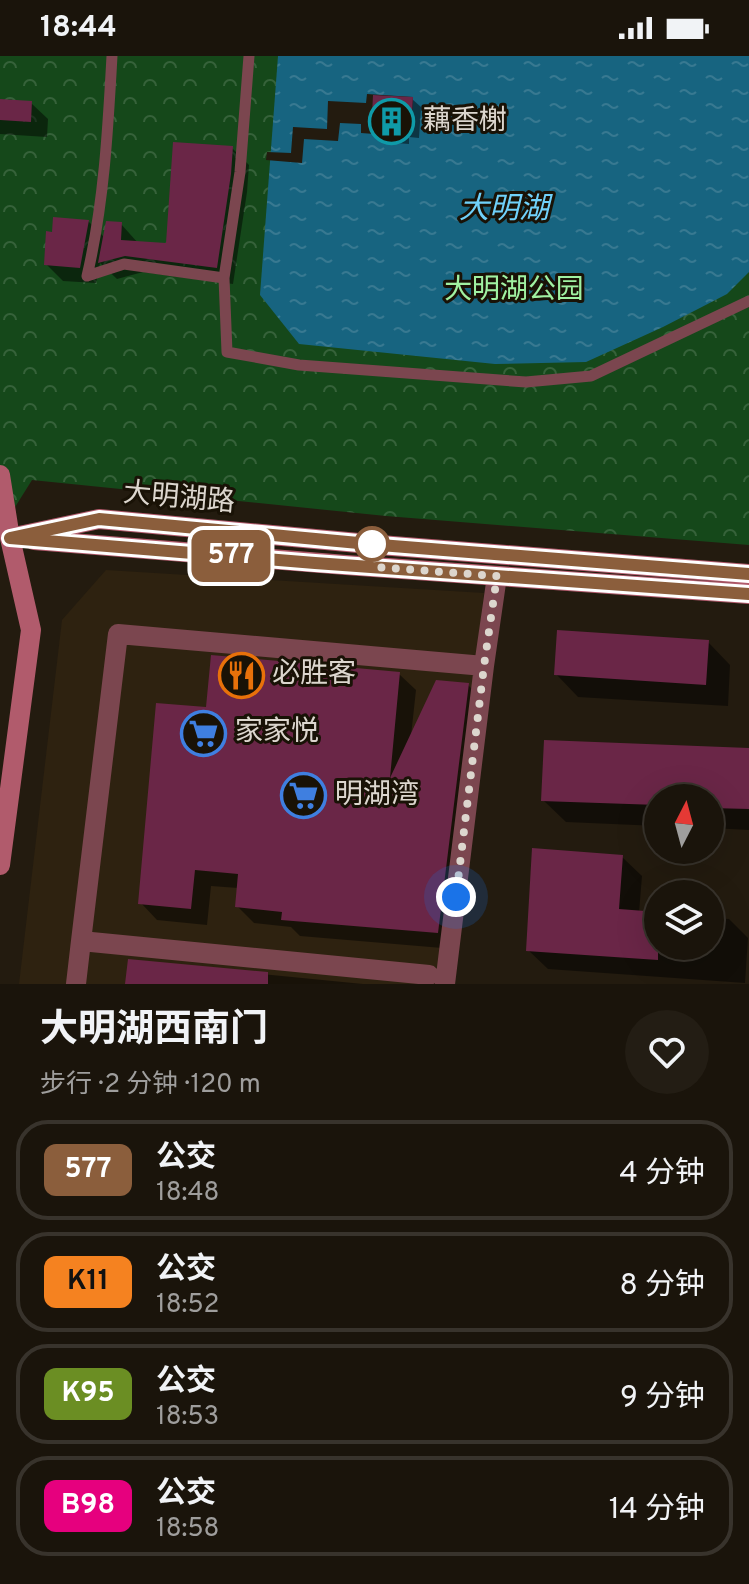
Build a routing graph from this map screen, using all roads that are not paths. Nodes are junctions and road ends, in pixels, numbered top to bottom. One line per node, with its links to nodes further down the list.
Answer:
1 (112, 56): 3 (lane)
2 (249, 56): 3 (lane)
3 (224, 278): 4 (lane)
4 (749, 301)
5 (0, 475): 6 (main road)
6 (10, 538): 7 (main road); 8 (main road, 大明湖路); 9 (main road, 大明湖路); 12 (main road)
7 (0, 565)
8 (749, 574)
9 (497, 576): 10 (main road, 大明湖路); 11 (street)
10 (749, 594)
11 (484, 666): 13 (street); 14 (street)
12 (0, 865)
13 (81, 941): 14 (street); 15 (street)
14 (437, 979)
15 (76, 984)

